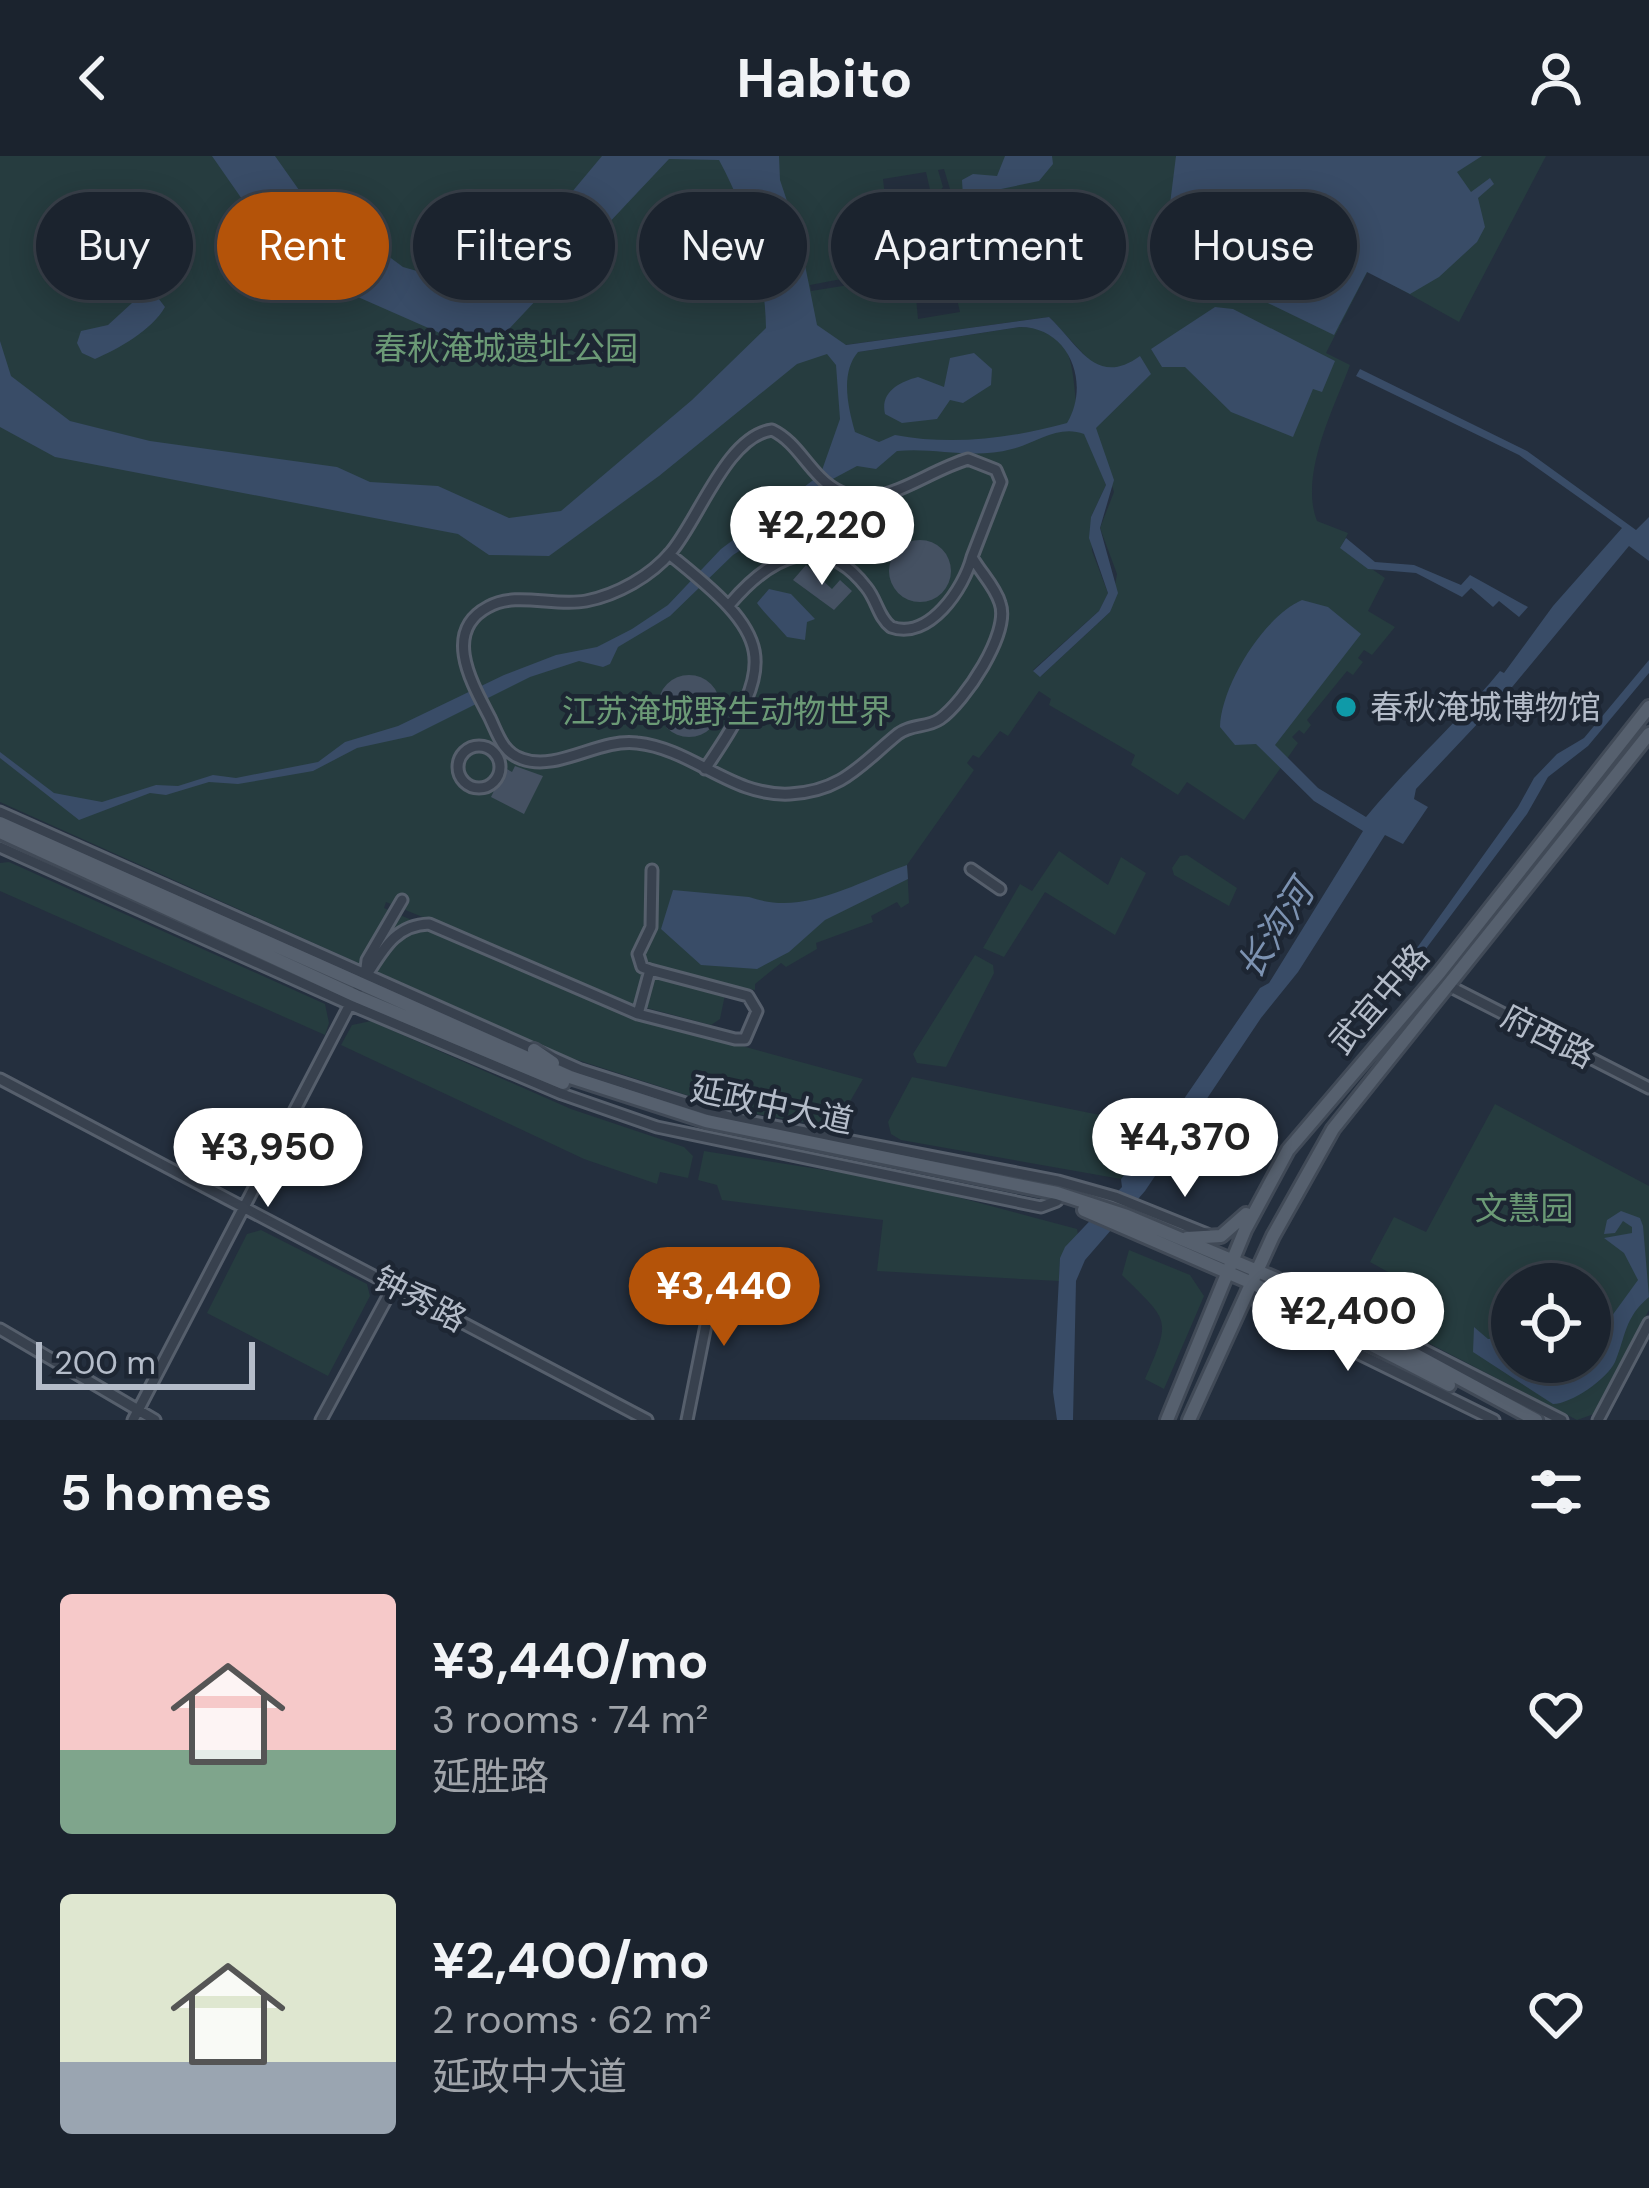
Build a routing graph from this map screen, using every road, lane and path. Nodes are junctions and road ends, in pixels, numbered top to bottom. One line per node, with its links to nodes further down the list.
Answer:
1 (669, 554): 2 (street); 3 (street); 6 (street)
2 (972, 556): 3 (street); 7 (street)
3 (730, 604): 7 (street)
4 (1649, 707): 23 (main road, 武宜中路)
5 (1649, 734): 16 (main road, 武宜中路)
6 (499, 750): 7 (street); 8 (street); 8 (street)
7 (705, 770)
8 (460, 777): 9 (street)
9 (452, 787)
10 (4, 828): 17 (main road, 延政中大道); 17 (street)
11 (971, 869): 13 (street)
12 (652, 870): 15 (street)
13 (1000, 889)
14 (402, 900): 17 (street)
15 (650, 970): 18 (street); 18 (street)
16 (1447, 985): 22 (street, 府西路); 31 (main road, 武宜中路)
17 (358, 991): 18 (street); 19 (street); 21 (main road, 延政中大道); 24 (main road, 延政中大道); 25 (street)
18 (638, 1014)
19 (534, 1050): 21 (main road); 26 (street)
20 (0, 1078): 25 (street, 钟秀路)
21 (573, 1078): 24 (main road, 延政中大道)
22 (1649, 1088)
23 (1264, 1188): 28 (main road); 29 (main road, 武宜中路)
24 (1057, 1197): 26 (main road, 延政中大道)
25 (245, 1205): 33 (street, 钟秀路); 36 (street)
26 (1129, 1215): 27 (main road, 延政中大道); 28 (street); 29 (main road, 延政中大道)
27 (1172, 1236): 28 (main road); 29 (main road, 延政中大道)
28 (1215, 1238)
29 (1230, 1268): 31 (main road, 延政中大道); 41 (main road, 武宜中路)
30 (717, 1270): 40 (street)
31 (1254, 1278): 32 (main road, 延政中大道); 42 (main road, 武宜中路); 43 (street); 44 (main road, 延政中大道)
32 (1274, 1278): 45 (main road, 延政中大道); 46 (street)
33 (394, 1285): 38 (street); 39 (street, 钟秀路)
34 (1649, 1323): 47 (street)
35 (0, 1329): 36 (street)
36 (135, 1415): 37 (street)
37 (155, 1420)
38 (321, 1420)
39 (647, 1420)
40 (687, 1420)
41 (1167, 1420)
42 (1190, 1420)
43 (1494, 1420)
44 (1519, 1420)
45 (1536, 1420)
46 (1562, 1420)
47 (1598, 1420)

